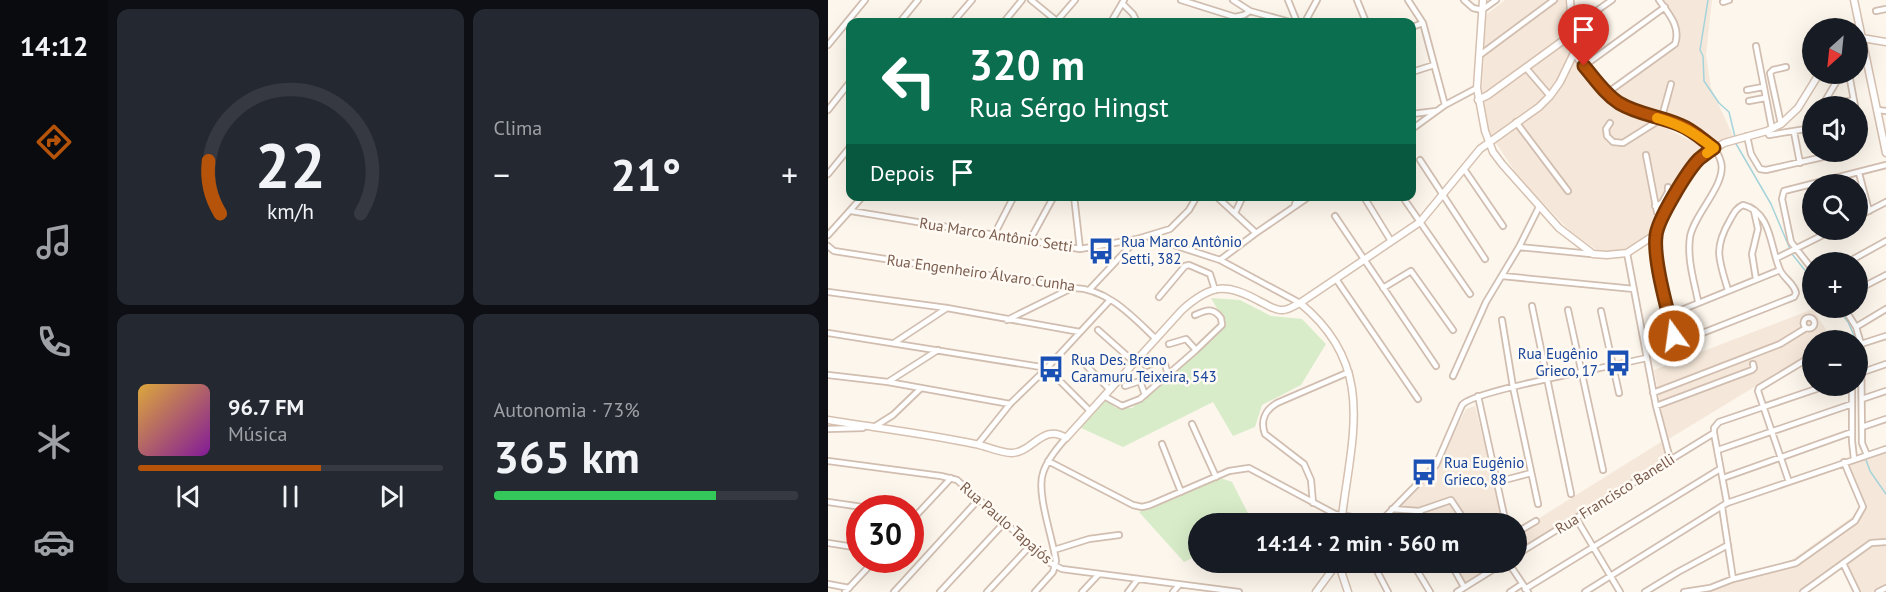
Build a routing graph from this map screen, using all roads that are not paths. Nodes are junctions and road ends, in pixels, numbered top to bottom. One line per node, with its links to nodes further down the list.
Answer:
1 (865, 0): 30 (street)
2 (918, 0): 31 (street)
3 (972, 0): 32 (street)
4 (1022, 0): 33 (street)
5 (1031, 0): 34 (street)
6 (1075, 0): 35 (street)
7 (1181, 0): 23 (street)
8 (1233, 0): 29 (street)
9 (1288, 0): 39 (street)
10 (1317, 0): 40 (street)
11 (1357, 0): 41 (street)
12 (1408, 0): 44 (street)
13 (1464, 0): 27 (street)
14 (1483, 0): 27 (street)
15 (1496, 0): 27 (street)
16 (1554, 0): 52 (street)
17 (1570, 0): 46 (street)
18 (1612, 0): 46 (street)
19 (1659, 0): 25 (street)
20 (1729, 0): 24 (street)
21 (1854, 0): 42 (street)
22 (1123, 2): 36 (street); 37 (street)
23 (1189, 2): 29 (street)
24 (1723, 2)
25 (1665, 7): 54 (street); 65 (street)
26 (1886, 9): 28 (street)
27 (1482, 10): 52 (street)
28 (1876, 10)
29 (1250, 11): 38 (street)
30 (850, 18)
31 (903, 18)
32 (956, 18)
33 (1007, 18)
34 (1052, 18)
35 (1060, 18)
36 (1113, 18)
37 (1135, 18)
38 (1275, 18)
39 (1295, 18)
40 (1307, 18)
41 (1364, 18)
42 (1856, 18)
43 (846, 23): 49 (street)
44 (1423, 23): 45 (street); 53 (street)
45 (1416, 26)
46 (1572, 31): 51 (street); 56 (street)
47 (1868, 40): 48 (street)
48 (1886, 42)
49 (828, 45)
50 (1756, 46): 62 (street)
51 (1574, 53): 54 (street); 66 (street)
52 (1479, 55): 63 (street)
53 (1434, 65): 57 (street); 70 (street)
54 (1584, 66): 65 (street)
55 (1786, 67): 79 (street)
56 (1527, 68): 66 (street); 68 (street)
57 (1416, 71)
58 (1868, 73): 72 (street)
59 (1671, 84): 76 (street)
60 (1813, 84): 79 (street)
61 (846, 87): 71 (street)
62 (1763, 87): 64 (street); 67 (street)
63 (1477, 88): 68 (street); 70 (street)
64 (1747, 90)
65 (1607, 93): 76 (street)
66 (1550, 96): 77 (street)
67 (1765, 98): 69 (street); 81 (street)
68 (1478, 100): 85 (street)
69 (1749, 101)
70 (1445, 105): 73 (street)
71 (828, 110)
72 (1878, 110): 74 (street); 88 (street)
73 (1436, 111): 75 (street); 80 (street)
74 (1886, 111)
75 (1416, 114)
76 (1662, 116): 78 (street); 86 (street)
77 (1516, 122): 85 (street); 100 (street)
78 (1610, 123)
79 (1781, 124): 81 (street)
80 (1416, 126)
81 (1770, 130): 83 (street); 84 (street)
82 (1802, 130): 83 (street)
83 (1794, 132): 92 (street)
84 (1745, 137): 86 (street); 92 (street)
85 (1489, 142): 94 (street); 116 (street)
86 (1714, 148): 122 (street); 165 (street)
87 (846, 152): 96 (street)
88 (1886, 153)
89 (1646, 155): 114 (street)
90 (1420, 160): 101 (street)
91 (1804, 162): 92 (street)
92 (1800, 163)
93 (1886, 165): 95 (street)
94 (1464, 168): 101 (street); 124 (street)
95 (1859, 173): 97 (street); 119 (street)
96 (828, 174)
97 (1855, 174)
98 (1668, 187): 114 (street)
99 (1802, 187): 140 (street)
100 (1568, 191)
101 (1441, 196): 123 (street); 148 (street)
102 (858, 201): 118 (street)
103 (1011, 201): 129 (street)
104 (1051, 201): 132 (street)
105 (1075, 201): 139 (street)
106 (1194, 201): 125 (street, Rua Marco Antônio Setti)
107 (1221, 201): 120 (street)
108 (1240, 201): 120 (street)
109 (1296, 201): 115 (street)
110 (1303, 201): 115 (street)
111 (1366, 201): 134 (street)
112 (1405, 201): 123 (street)
113 (1886, 202): 119 (street)
114 (1655, 206): 122 (street)
115 (1294, 207): 126 (street)
116 (1539, 207): 138 (street); 143 (street)
117 (1752, 209): 144 (street); 153 (street); 160 (street)
118 (851, 211): 128 (street); 129 (street, Rua Marco Antônio Setti)
119 (1869, 211)
120 (1234, 213): 126 (street)
121 (1335, 216): 146 (street)
122 (1663, 218): 127 (street)
123 (1420, 222): 134 (street); 162 (street)
124 (1503, 226)
125 (1170, 229): 130 (street, Rua Marco Antônio Setti); 136 (street)
126 (1256, 233): 147 (street)
127 (1656, 234): 142 (street); 173 (street)
128 (828, 235)
129 (994, 235): 132 (street, Rua Marco Antônio Setti)
130 (1148, 236): 131 (street, Rua Marco Antônio Setti); 136 (street)
131 (1137, 239): 139 (street, Rua Marco Antônio Setti); 157 (street)
132 (1030, 240): 139 (street, Rua Marco Antônio Setti)
133 (1813, 240): 140 (street)
134 (1391, 241): 146 (street)
135 (1886, 241): 141 (street)
136 (1166, 243): 147 (street)
137 (828, 246): 155 (street, Rua Engenheiro Álvaro Cunha)
138 (1519, 247): 143 (street); 151 (street)
139 (1080, 249)
140 (1794, 250): 144 (street); 145 (street)
141 (1866, 252)
142 (1627, 253): 143 (street); 158 (street)
143 (1593, 254)
144 (1777, 258): 149 (street)
145 (1802, 258)
146 (1365, 259): 152 (street); 156 (street)
147 (1220, 260): 166 (street)
148 (1485, 260)
149 (1780, 270): 153 (street); 173 (street)
150 (1886, 275): 154 (street)
151 (1502, 276): 158 (street); 208 (street)
152 (1336, 279): 166 (street); 224 (street)
153 (1756, 279): 160 (street)
154 (1868, 284)
155 (1072, 288): 157 (street, Rua Engenheiro Álvaro Cunha); 175 (street)
156 (1383, 288): 180 (street); 199 (street)
157 (1090, 289): 164 (street, Rua Engenheiro Álvaro Cunha)
158 (1634, 289): 192 (street)
159 (1215, 290): 163 (street); 166 (street); 185 (street)
160 (1728, 290): 165 (street)
161 (828, 292): 168 (street)
162 (1470, 294)
163 (1159, 297)
164 (1110, 300): 182 (street); 185 (street, Rua Engenheiro Álvaro Cunha)
165 (1698, 301): 173 (street)
166 (1300, 303): 204 (street)
167 (1532, 306): 209 (street)
168 (946, 308): 175 (street); 187 (street)
169 (1886, 309): 177 (street)
170 (1568, 310): 205 (street)
171 (1601, 311): 200 (street)
172 (1195, 315): 190 (street)
173 (1669, 315)
174 (1850, 318): 177 (street)
175 (1007, 320): 182 (street)
176 (1502, 320): 212 (street)
177 (1856, 327): 181 (street)
178 (1806, 328): 217 (street)
179 (1098, 330): 193 (street)
180 (1453, 330)
181 (1857, 330)
182 (1080, 332): 201 (street)
183 (828, 333): 187 (street)
184 (1886, 336): 186 (street)
185 (1156, 339): 193 (street)
186 (1868, 342)
187 (894, 343): 189 (street)
188 (1169, 344): 190 (street)
189 (938, 350): 201 (street); 210 (street)
190 (1196, 350): 202 (street)
191 (1078, 357): 214 (street)
192 (1646, 358): 200 (street); 217 (street)
193 (1134, 362): 214 (street)
194 (1802, 362): 229 (street)
195 (1165, 364): 198 (street); 202 (street); 207 (street)
196 (1753, 364): 228 (street)
197 (1886, 364): 203 (street)
198 (1146, 366)
199 (1436, 366)
200 (1613, 367): 205 (street); 216 (street)
201 (1046, 369): 226 (street); 230 (street)
202 (1174, 369): 207 (street)
203 (1868, 370)
204 (1349, 372): 264 (street); 272 (street)
205 (1582, 372): 209 (street); 253 (street)
206 (828, 375): 210 (street)
207 (1168, 375): 219 (street)
208 (1453, 376)
209 (1547, 380): 212 (street); 261 (street)
210 (888, 382): 213 (street)
211 (1125, 386): 219 (street)
212 (1513, 387): 221 (street); 254 (street)
213 (920, 389): 226 (street); 234 (street)
214 (1110, 390): 220 (street)
215 (1886, 391): 225 (street)
216 (1619, 393)
217 (1653, 393): 228 (street)
218 (1802, 394): 229 (street)
219 (1145, 395): 220 (street)
220 (1104, 396): 230 (street)
221 (1478, 396): 258 (street); 269 (street)
222 (1852, 396): 227 (street)
223 (1862, 396): 225 (street)
224 (1418, 399)
225 (1862, 399): 235 (street)
226 (1010, 404): 241 (street)
227 (1852, 404): 237 (street); 238 (street)
228 (1656, 406): 247 (street)
229 (1763, 407): 237 (street); 239 (street)
230 (1090, 411): 240 (street)
231 (828, 418): 234 (street)
232 (1886, 419): 235 (street)
233 (1192, 424): 255 (street)
234 (878, 426): 236 (street); 241 (street)
235 (1862, 427): 245 (street)
236 (828, 429)
237 (1772, 432): 244 (street); 246 (street)
238 (1852, 432): 246 (street); 248 (street)
239 (1714, 433): 244 (street); 247 (street, Rua Francisco Banelli)
240 (1065, 438): 241 (street); 250 (street)
241 (980, 443)
242 (1161, 444): 260 (street)
243 (1886, 449): 245 (street)
244 (1718, 450): 252 (street)
245 (1866, 456): 248 (street)
246 (1781, 457): 257 (street); 259 (street)
247 (1670, 459): 276 (street, Rua Francisco Banelli)
248 (1855, 459): 251 (street)
249 (828, 461): 256 (street)
250 (1048, 461): 260 (street); 288 (street)
251 (1844, 462): 259 (street); 302 (street)
252 (1720, 469): 257 (street); 286 (street)
253 (1603, 470)
254 (1531, 473): 258 (street); 266 (street)
255 (1216, 477): 260 (street); 264 (street)
256 (951, 478): 262 (street, Rua Paulo Tapajós); 265 (street)
257 (1723, 478): 268 (street)
258 (1497, 482): 275 (street)
259 (1789, 482): 268 (street)
260 (1181, 492)
261 (1571, 494)
262 (979, 499): 278 (street, Rua Paulo Tapajós); 312 (street)
263 (828, 502): 267 (street)
264 (1314, 503): 271 (street)
265 (924, 504)
266 (1538, 504)
267 (846, 505)
268 (1725, 505): 283 (street); 300 (street)
269 (1392, 509): 270 (street); 273 (street)
270 (1419, 511): 274 (street)
271 (1330, 513)
272 (1343, 513)
273 (1389, 513)
274 (1460, 513)
275 (1504, 513)
276 (1576, 518): 286 (street); 287 (street, Rua Francisco Banelli)
277 (1536, 521): 279 (street)
278 (1004, 523): 285 (street, Rua Paulo Tapajós); 313 (street)
279 (1527, 526)
280 (1119, 535): 288 (street)
281 (1886, 542): 289 (street)
282 (828, 543): 284 (street)
283 (1728, 545): 302 (street); 328 (street)
284 (846, 546)
285 (1030, 546): 290 (street, Rua Paulo Tapajós); 314 (street)
286 (1593, 547): 300 (street); 309 (street)
287 (1527, 548)
288 (1054, 550): 290 (street)
289 (1843, 563): 310 (street); 331 (street)
290 (1055, 567): 299 (street, Rua Paulo Tapajós); 315 (street)
291 (863, 573): 308 (street)
292 (1330, 573): 320 (street)
293 (1342, 573): 321 (street)
294 (1378, 573): 322 (street)
295 (1419, 573): 323 (street)
296 (1456, 573): 306 (street)
297 (1487, 573): 306 (street)
298 (1514, 573): 304 (street)
299 (1098, 575): 301 (street, Rua Paulo Tapajós); 316 (street)
300 (1610, 576): 326 (street); 327 (street)
301 (1138, 579): 305 (street, Rua Paulo Tapajós); 317 (street)
302 (1733, 579): 329 (street)
303 (828, 584): 308 (street)
304 (1522, 584): 309 (street); 325 (street)
305 (1179, 585): 311 (street, Rua Paulo Tapajós); 318 (street)
306 (1464, 587): 324 (street)
307 (1886, 588): 332 (street)
308 (847, 590)
309 (1527, 590)
310 (1810, 590): 330 (street)
311 (1222, 591): 319 (street, Rua Paulo Tapajós)
312 (894, 592)
313 (940, 592)
314 (987, 592)
315 (1035, 592)
316 (1082, 592)
317 (1128, 592)
318 (1173, 592)
319 (1239, 592)
320 (1316, 592)
321 (1348, 592)
322 (1388, 592)
323 (1430, 592)
324 (1457, 592)
325 (1510, 592)
326 (1585, 592)
327 (1620, 592)
328 (1646, 592)
329 (1684, 592)
330 (1803, 592)
331 (1857, 592)
332 (1878, 592)

